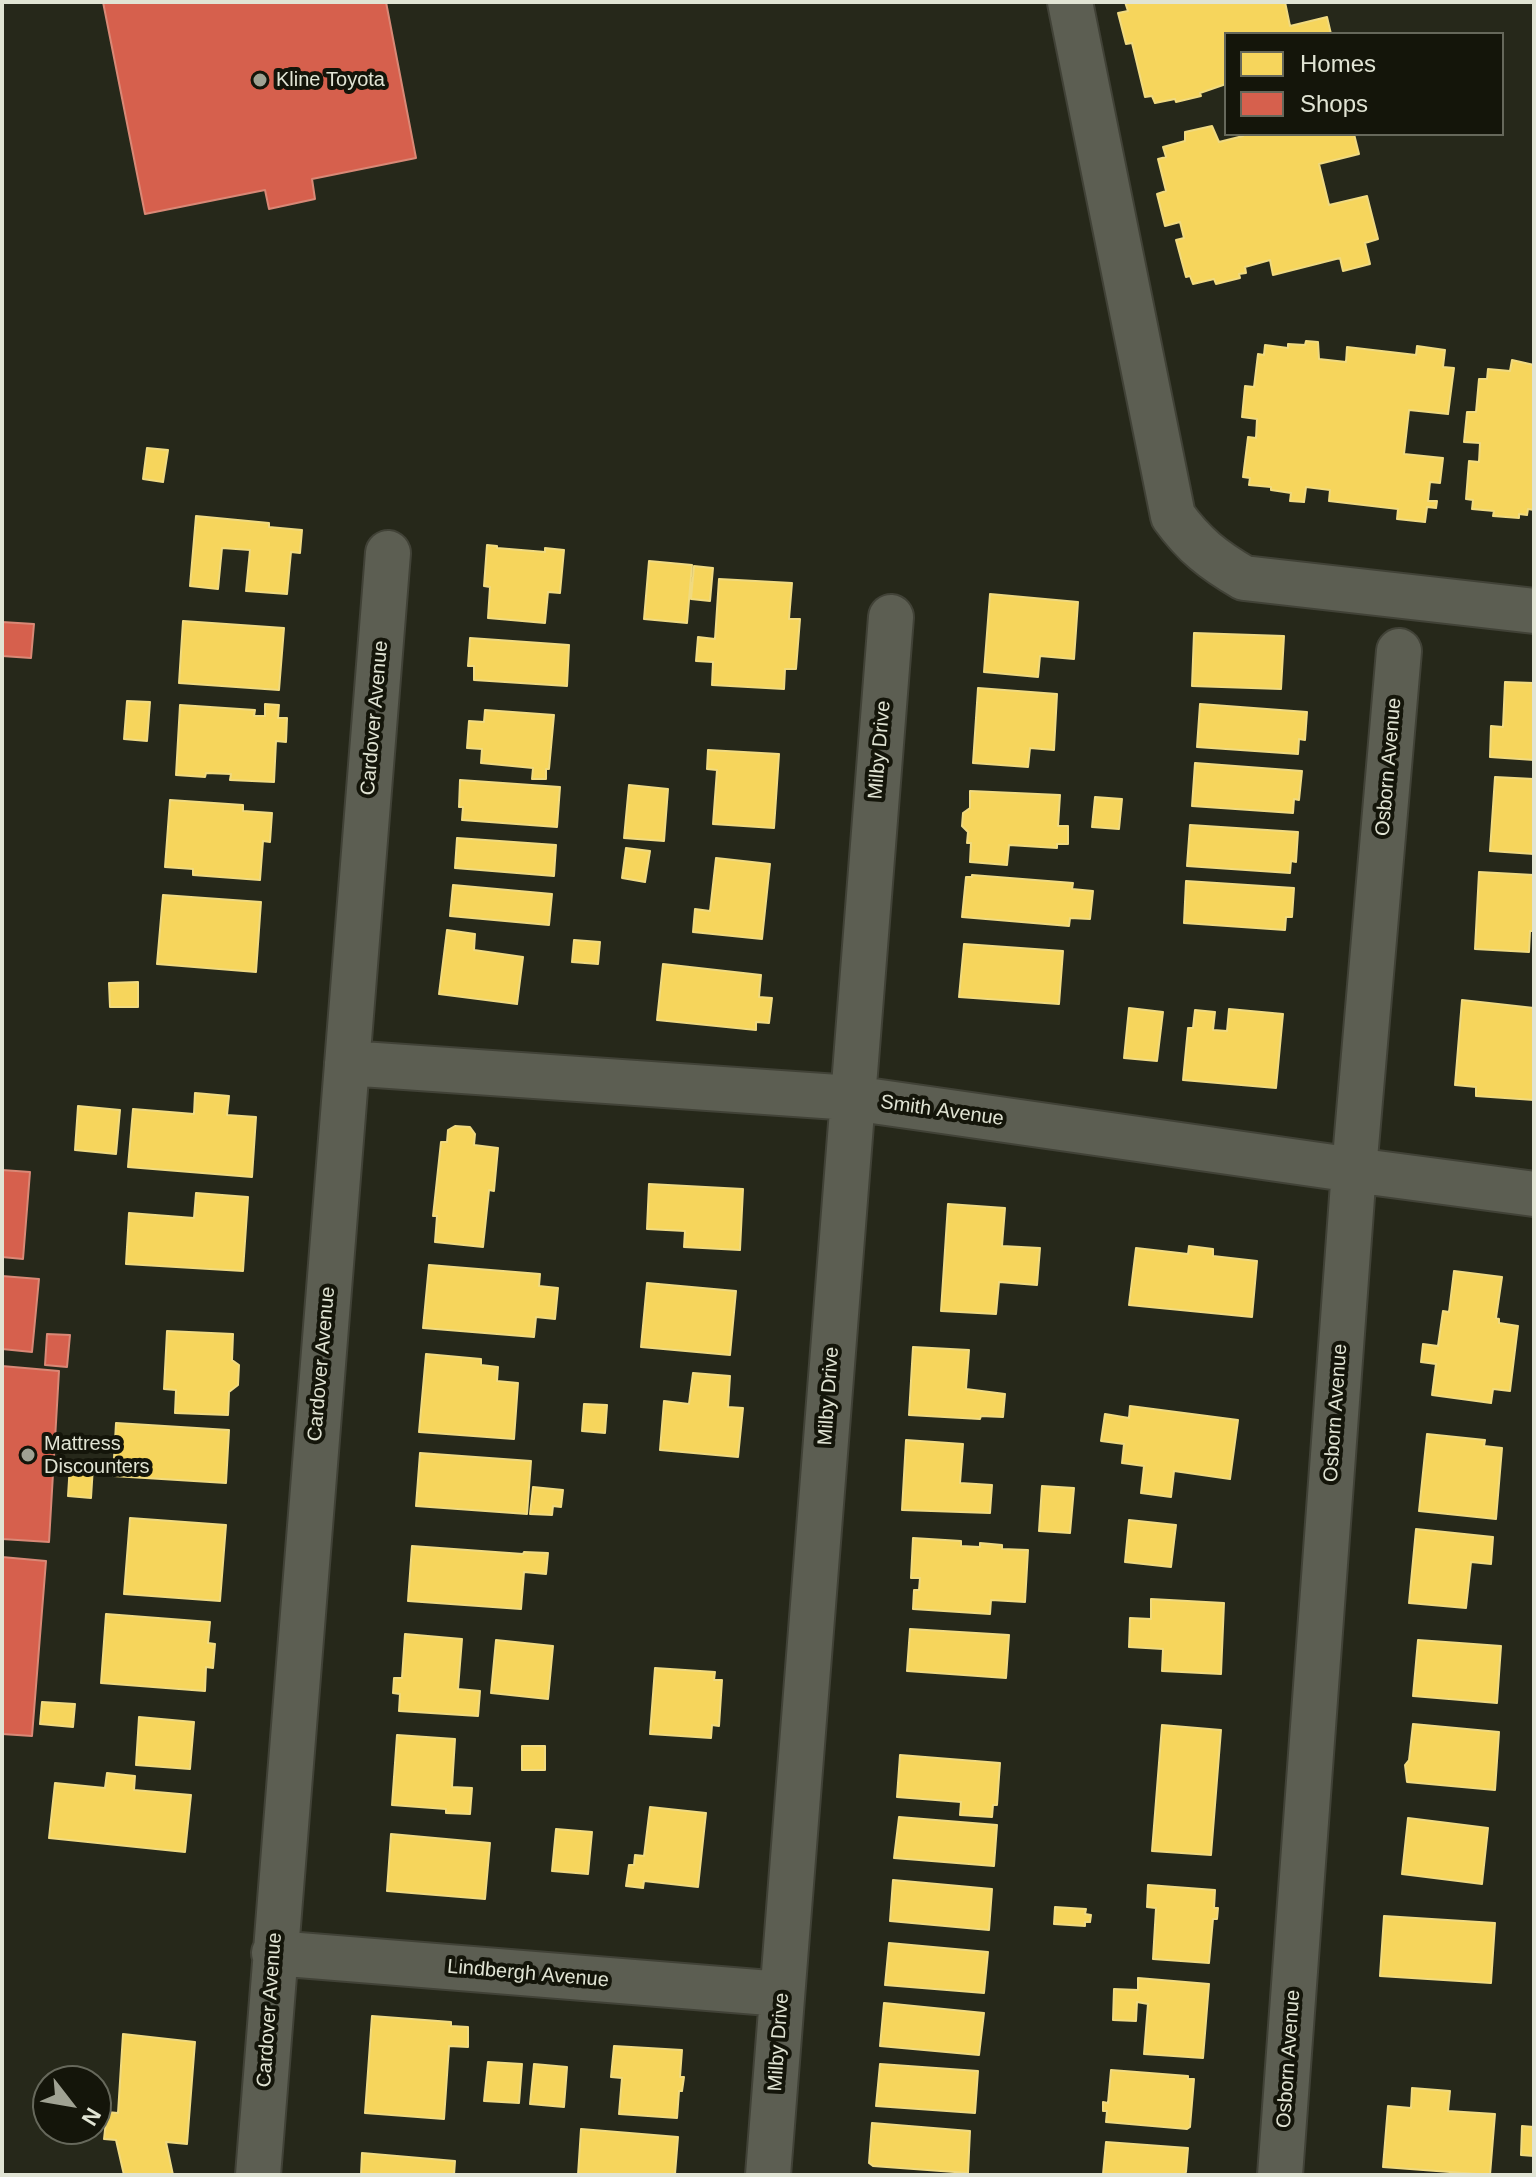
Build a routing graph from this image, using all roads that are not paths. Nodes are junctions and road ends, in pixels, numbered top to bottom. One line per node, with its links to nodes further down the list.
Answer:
1 (1070, 2): 3 (street)
2 (388, 553): 6 (street, Cardover Avenue)
3 (1534, 611)
4 (891, 617): 7 (street, Milby Drive)
5 (1399, 651): 8 (street, Osborn Avenue)
6 (347, 1063): 7 (street, Smith Avenue); 10 (street, Cardover Avenue)
7 (852, 1098): 8 (street, Smith Avenue); 11 (street, Milby Drive)
8 (1354, 1170): 9 (street, Smith Avenue); 14 (street, Osborn Avenue)
9 (1534, 1194)
10 (274, 1953): 11 (street, Lindbergh Avenue); 12 (street, Cardover Avenue)
11 (782, 1994): 13 (street, Milby Drive)
12 (258, 2175)
13 (768, 2175)
14 (1280, 2175)

